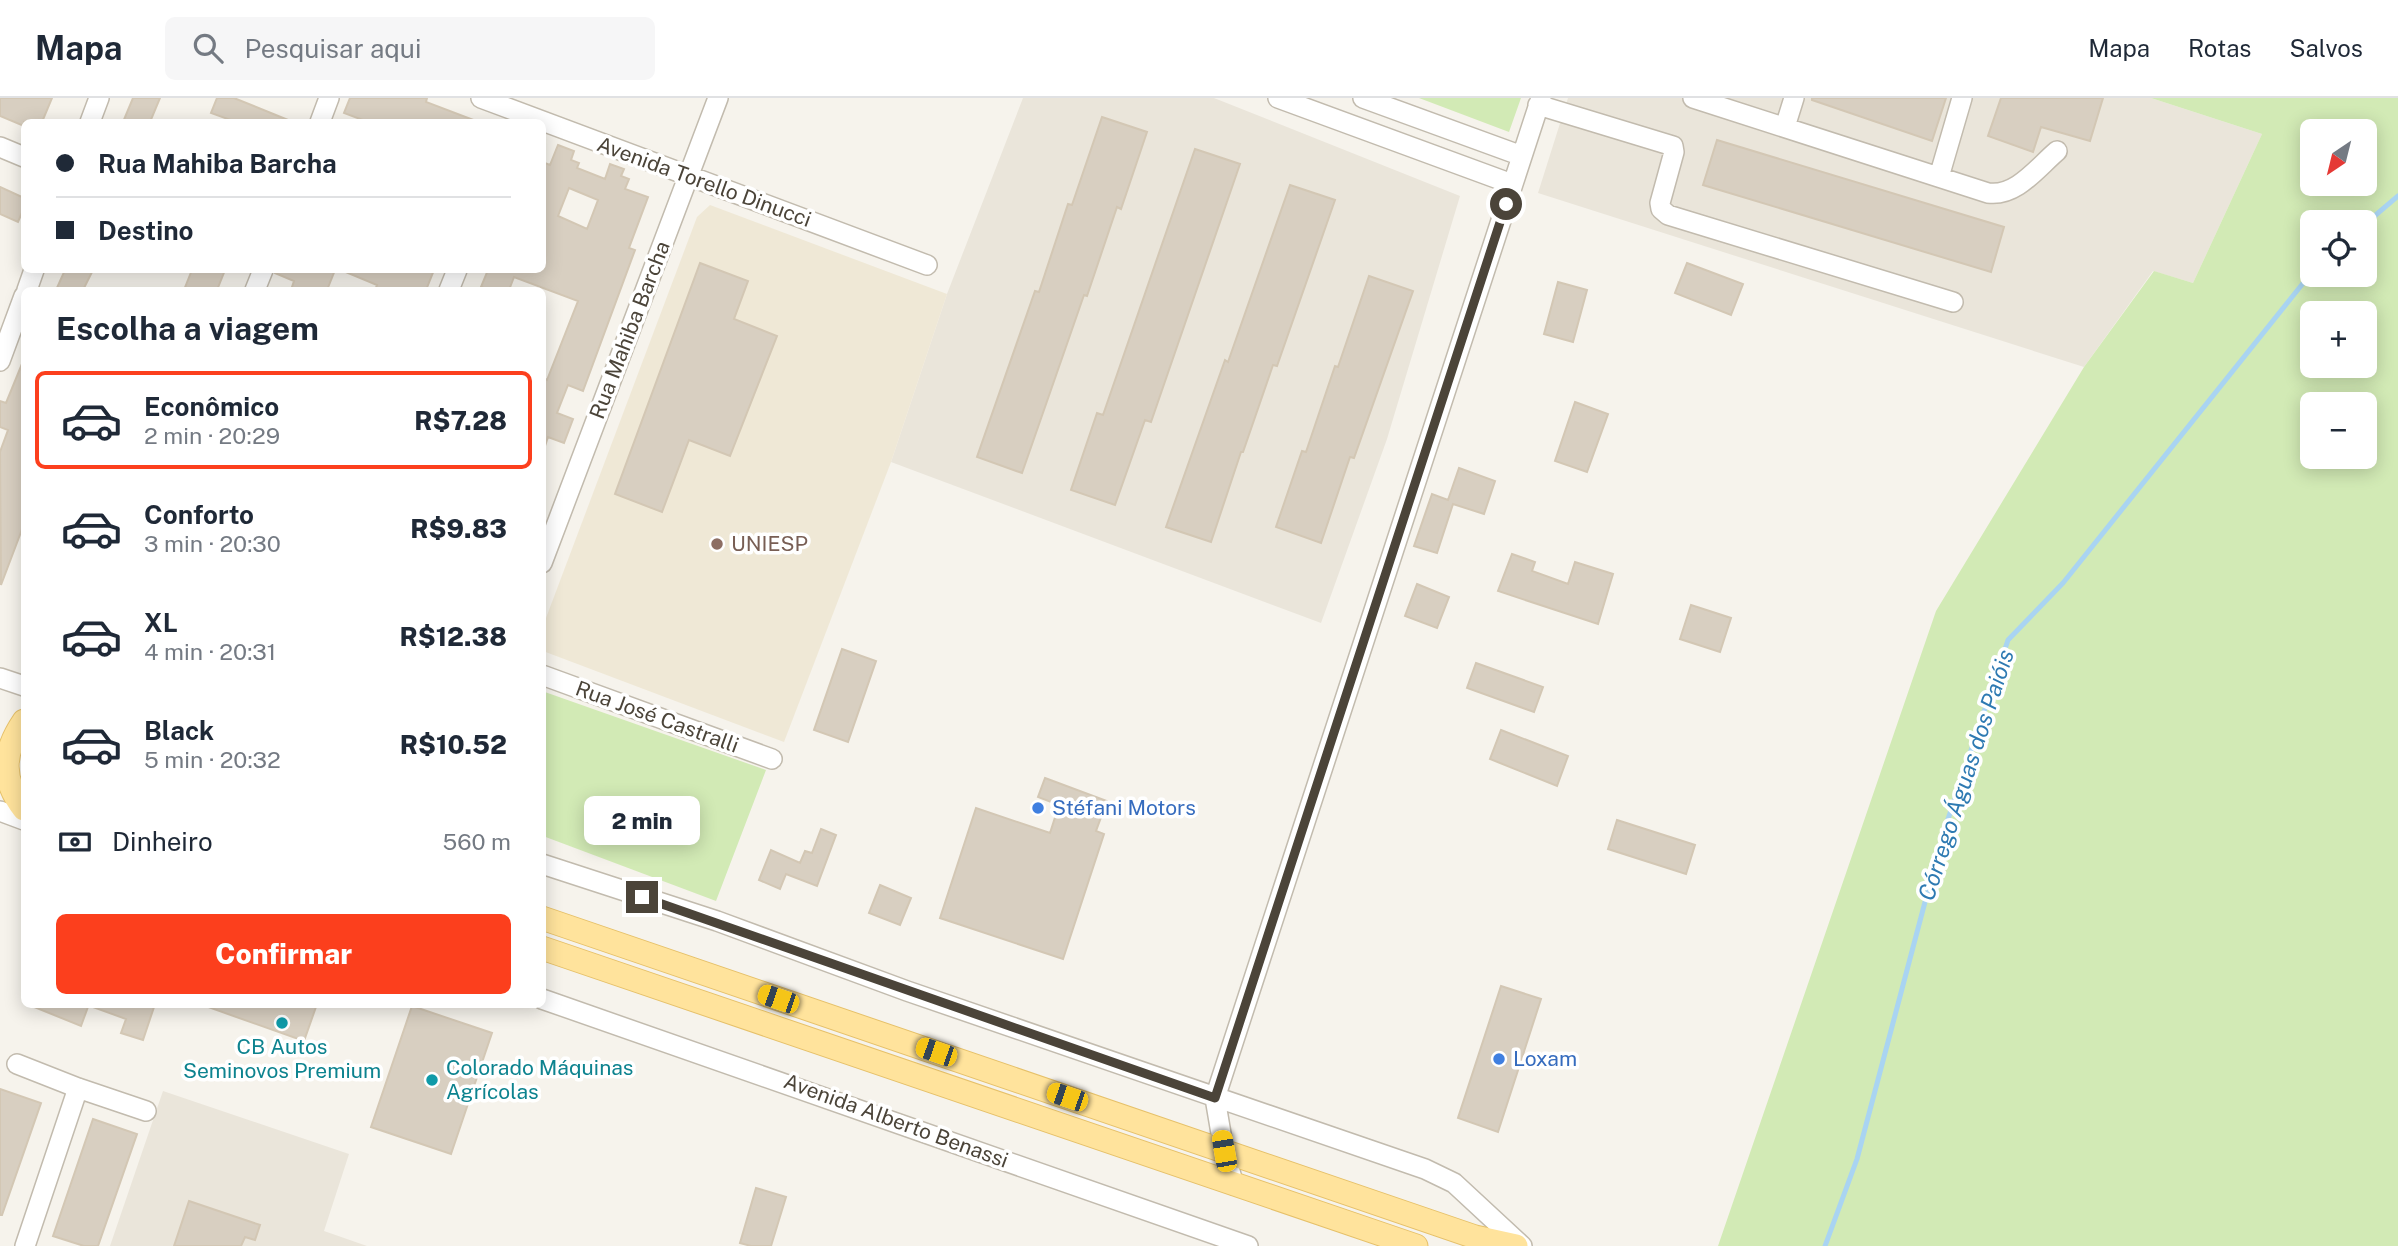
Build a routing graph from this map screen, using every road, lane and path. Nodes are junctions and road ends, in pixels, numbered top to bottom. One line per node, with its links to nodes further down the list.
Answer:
1 (99, 98): 12 (street)
2 (329, 98): 13 (street)
3 (481, 98): 11 (street, Avenida Torello Dinucci)
4 (718, 98): 22 (street, Rua Mahiba Barcha)
5 (1278, 98): 16 (street)
6 (1363, 98): 16 (street); 21 (street)
7 (1693, 98): 17 (street)
8 (1794, 98): 17 (street)
9 (1962, 98): 23 (street)
10 (1540, 102): 21 (street); 26 (street)
11 (516, 111): 14 (street, Avenida Torello Dinucci)
12 (91, 119)
13 (321, 119)
14 (537, 119)
15 (546, 122): 22 (street, Avenida Torello Dinucci)
16 (1353, 126): 24 (street)
17 (1785, 127): 23 (street)
18 (0, 147): 20 (street)
19 (2057, 151): 23 (street)
20 (21, 156)
21 (1522, 156): 24 (street)
22 (689, 176): 25 (street, Avenida Torello Dinucci); 30 (street, Rua Mahiba Barcha)
23 (1939, 177)
24 (1512, 184): 46 (street)
25 (927, 265)
26 (1952, 302)
27 (21, 304): 29 (street)
28 (21, 353): 29 (street)
29 (3, 354)
30 (546, 551)
31 (546, 676): 35 (street, Rua José Castralli)
32 (0, 678): 33 (street)
33 (21, 685)
34 (16, 733): 36 (main road)
35 (772, 758)
36 (10, 765): 37 (main road)
37 (21, 805)
38 (0, 811): 39 (street)
39 (21, 819)
40 (546, 865): 46 (street)
41 (546, 919): 48 (main road)
42 (546, 949): 49 (main road)
43 (546, 1000): 51 (street, Avenida Alberto Benassi)
44 (16, 1064): 45 (street)
45 (78, 1088): 47 (street); 50 (street)
46 (1215, 1098): 48 (street); 54 (street)
47 (146, 1111)
48 (1224, 1151): 49 (street); 53 (main road)
49 (1234, 1185): 52 (main road)
50 (25, 1246)
51 (1248, 1246)
52 (1416, 1246)
53 (1516, 1246)
54 (1522, 1246)

